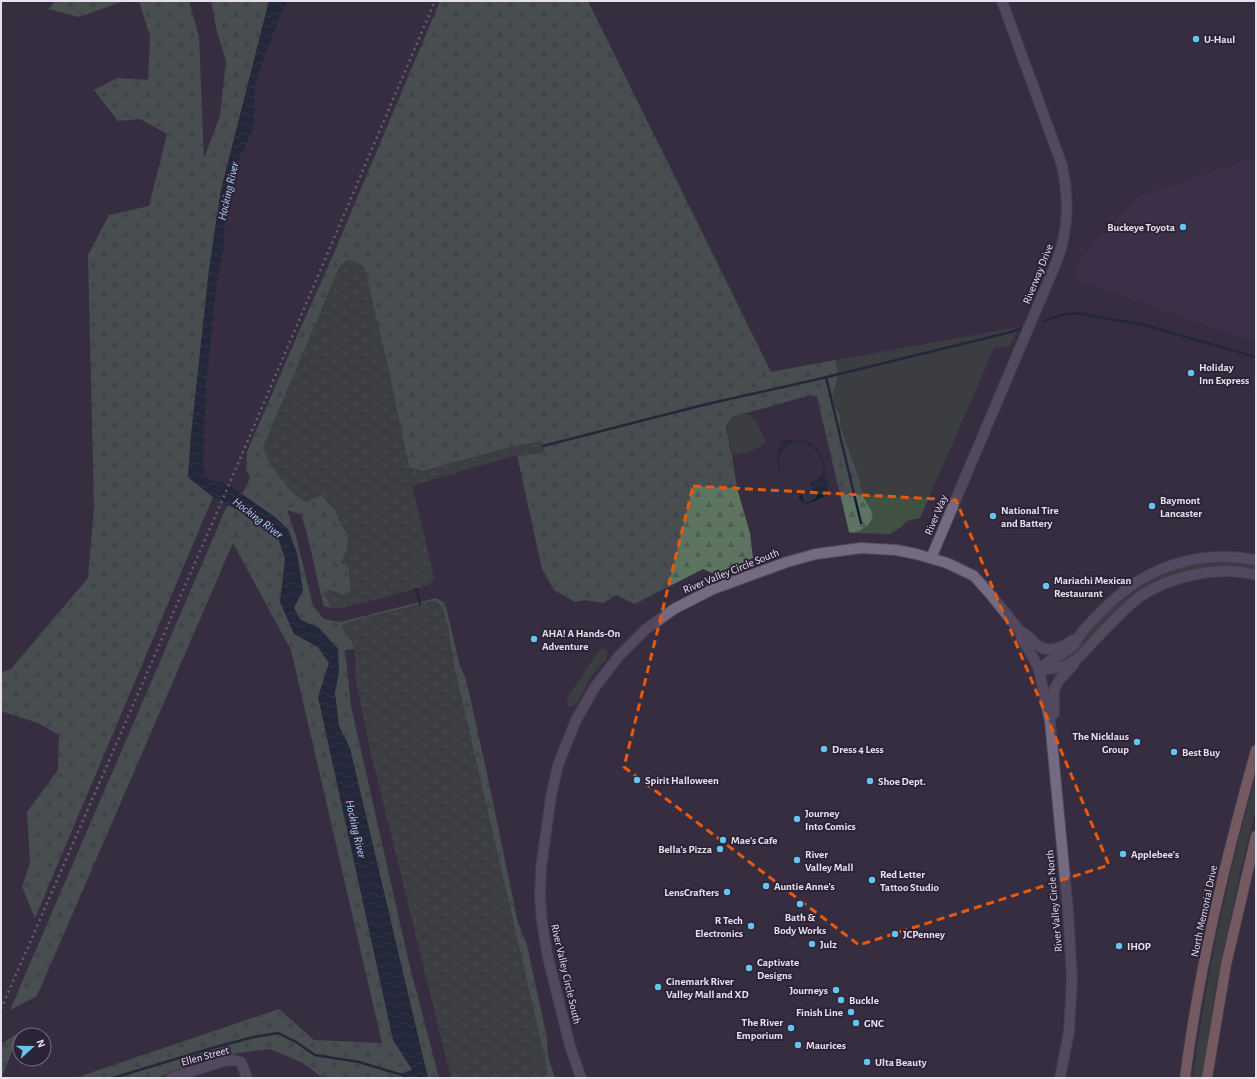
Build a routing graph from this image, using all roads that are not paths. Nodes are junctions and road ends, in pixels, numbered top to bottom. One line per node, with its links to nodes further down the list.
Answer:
1 (1002, 1): 2 (street, Riverway Drive)
2 (963, 482): 3 (street, River Way)
3 (930, 558): 6 (street, River Valley Circle South); 15 (street, River Valley Circle South)
4 (1256, 560): 7 (street)
5 (1256, 575): 8 (street)
6 (1020, 631): 7 (street, River Valley Circle South); 9 (street, River Valley Circle South)
7 (1080, 635): 9 (street)
8 (1079, 657): 9 (street); 10 (street, River Valley Circle North)
9 (1039, 670): 10 (street, River Valley Circle North)
10 (1050, 721): 16 (street, River Valley Circle North)
11 (1256, 750): 17 (main road, North Memorial Drive)
12 (1256, 836): 18 (main road)
13 (172, 1078): 14 (street, Ellen Street)
14 (247, 1078)
15 (581, 1078)
16 (1060, 1078)
17 (1185, 1078)
18 (1207, 1078)

